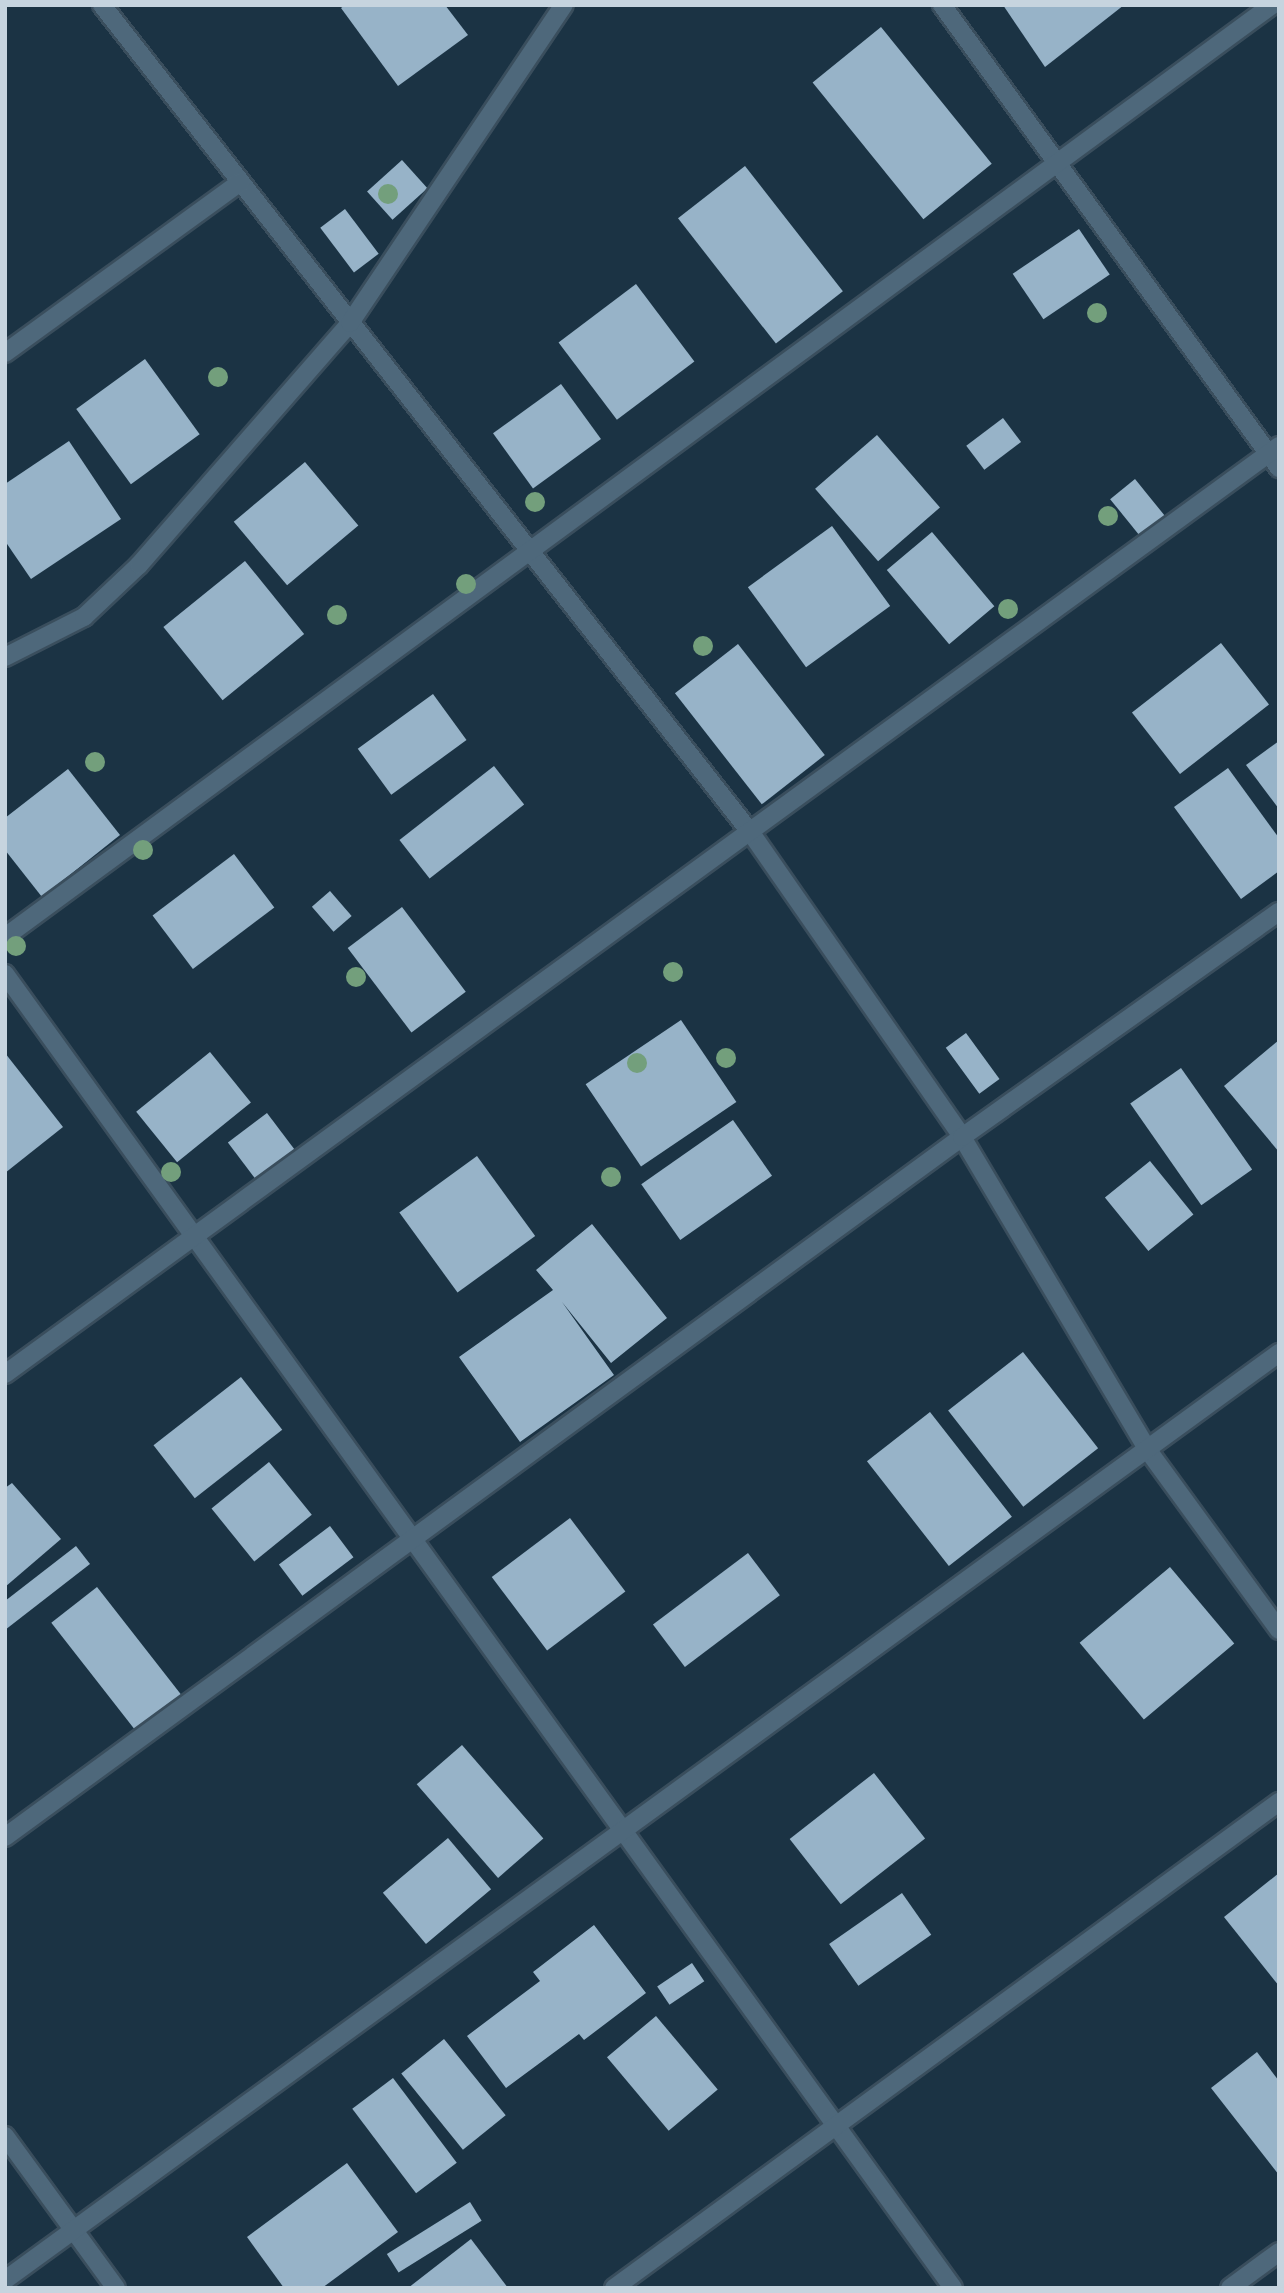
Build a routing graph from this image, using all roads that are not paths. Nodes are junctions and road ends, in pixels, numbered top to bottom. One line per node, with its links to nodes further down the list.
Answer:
1 (102, 5): 6 (street)
2 (564, 5): 7 (street)
3 (942, 5): 5 (street)
4 (1272, 5): 5 (street)
5 (1057, 163): 9 (street); 10 (street)
6 (240, 182): 7 (street); 8 (street)
7 (350, 323): 10 (street); 11 (street)
8 (5, 353)
9 (1275, 456): 12 (street)
10 (528, 550): 12 (street); 14 (street)
11 (5, 657)
12 (751, 833): 16 (street); 17 (street)
13 (1279, 912): 16 (street)
14 (5, 937)
15 (5, 974): 17 (street)
16 (962, 1137): 20 (street); 21 (street)
17 (195, 1236): 19 (street); 21 (street)
18 (1279, 1353): 20 (street)
19 (5, 1374)
20 (1147, 1448): 22 (street); 24 (street)
21 (415, 1541): 24 (street); 25 (street)
22 (1279, 1630)
23 (1279, 1802): 26 (street)
24 (623, 1830): 26 (street); 28 (street)
25 (5, 1837)
26 (836, 2125): 32 (street); 33 (street)
27 (5, 2136): 28 (street)
28 (74, 2230): 30 (street); 31 (street)
29 (1279, 2252): 34 (street)
30 (5, 2280)
31 (116, 2288)
32 (614, 2288)
33 (953, 2288)
34 (1230, 2288)

